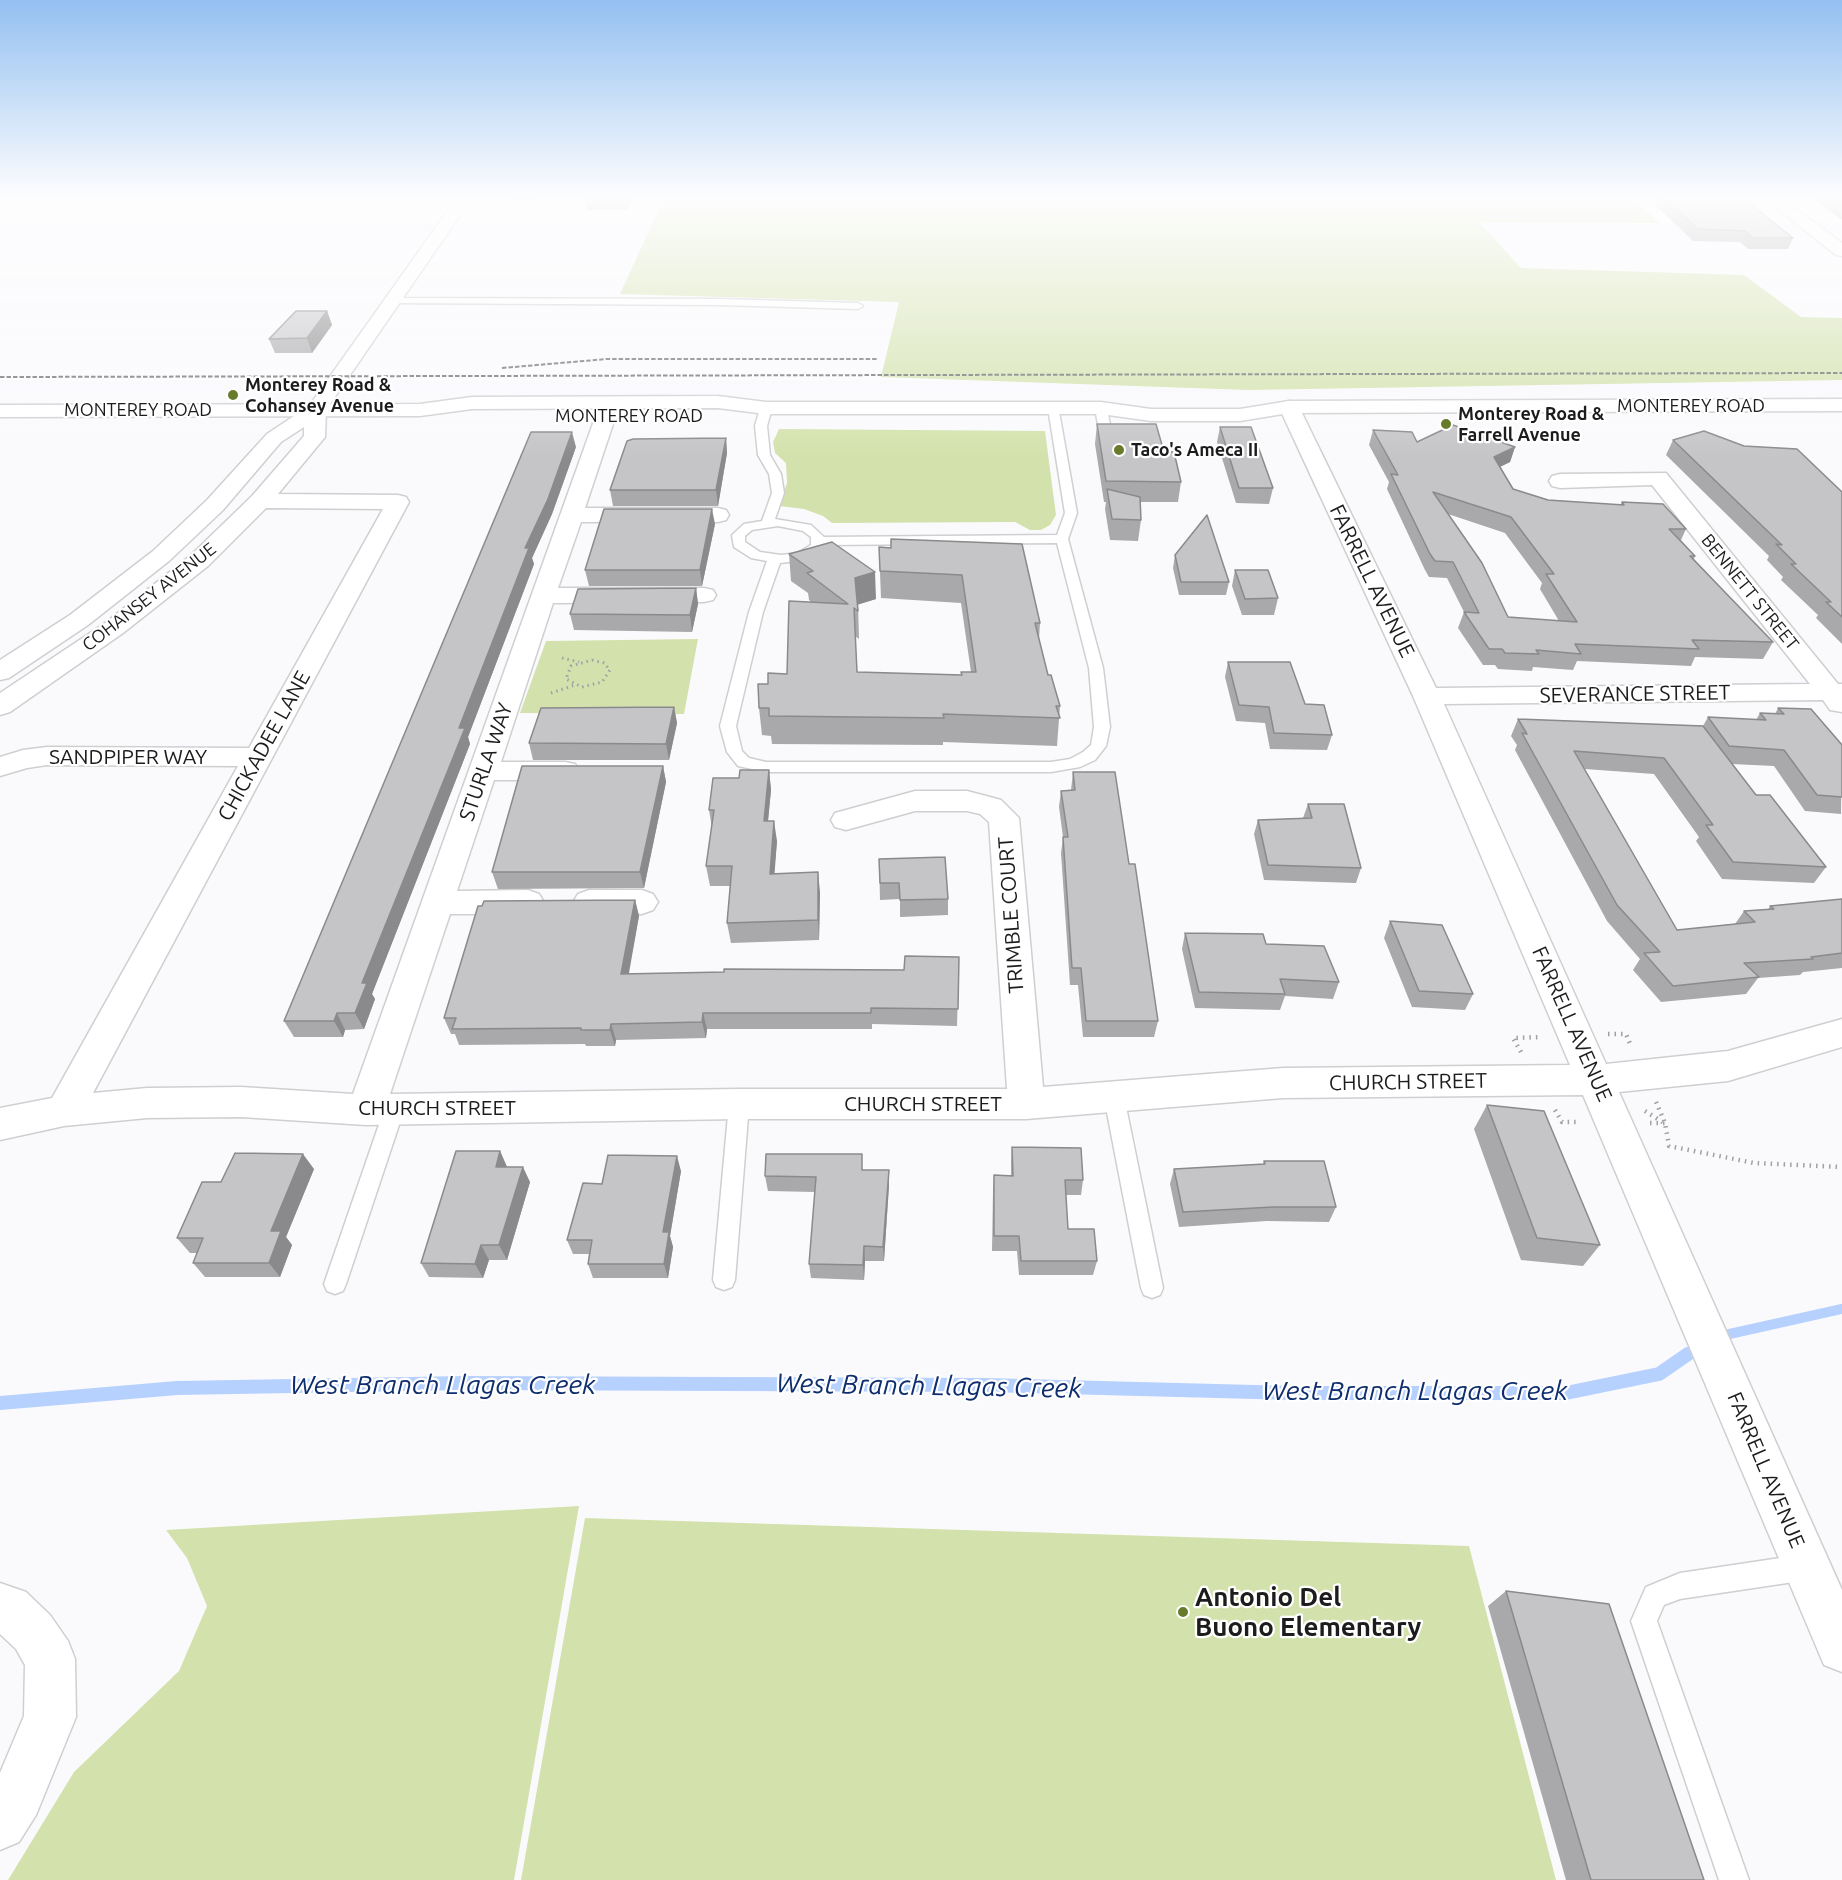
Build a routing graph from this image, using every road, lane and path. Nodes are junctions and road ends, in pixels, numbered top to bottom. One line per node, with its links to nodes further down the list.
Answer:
1 (404, 284): 2 (street, COHANSEY AVENUE)
2 (392, 301): 3 (lane); 9 (street, COHANSEY AVENUE)
3 (858, 306)
4 (1842, 405): 5 (street, MONTEREY ROAD)
5 (1289, 407): 8 (street, MONTEREY ROAD); 29 (street, FARRELL AVENUE)
6 (766, 408): 7 (street, MONTEREY ROAD); 10 (street, MONTEREY ROAD); 12 (street, MONTEREY ROAD); 18 (lane)
7 (1054, 408): 8 (street, MONTEREY ROAD); 19 (lane)
8 (1101, 408): 13 (lane)
9 (316, 410): 10 (street, MONTEREY ROAD); 11 (street, MONTEREY ROAD); 15 (street, COHANSEY AVENUE); 26 (street, COHANSEY AVENUE)
10 (420, 410): 12 (street, MONTEREY ROAD)
11 (0, 411)
12 (606, 415): 17 (street, STURLA WAY)
13 (1106, 436)
14 (1560, 481): 30 (street, BENNETT STREET)
15 (261, 501): 31 (street, COHANSEY AVENUE); 32 (street, CHICKADEE LANE)
16 (718, 514): 17 (street)
17 (571, 515): 23 (street, STURLA WAY)
18 (768, 522): 20 (lane); 21 (lane)
19 (1062, 540): 20 (lane); 21 (lane)
20 (818, 541): 21 (lane)
21 (775, 558)
22 (704, 595): 23 (street)
23 (543, 596): 34 (street, STURLA WAY)
24 (562, 658): 25 (path)
25 (580, 662): 27 (path); 27 (path)
26 (0, 672)
27 (575, 686): 28 (path)
28 (551, 693)
29 (1427, 696): 30 (street, SEVERANCE STREET); 40 (street, FARRELL AVENUE)
30 (1838, 697)
31 (0, 706)
32 (258, 757): 33 (street, SANDPIPER WAY); 45 (street, CHICKADEE LANE)
33 (0, 767)
34 (482, 771): 35 (street); 38 (street, STURLA WAY)
35 (597, 771)
36 (846, 820): 43 (street, TRIMBLE COURT)
37 (642, 902): 38 (street)
38 (437, 903): 44 (street, STURLA WAY)
39 (1842, 1034): 40 (street, CHURCH STREET)
40 (1596, 1080): 41 (street, CHURCH STREET); 52 (street, FARRELL AVENUE)
41 (1114, 1097): 43 (street, CHURCH STREET); 51 (lane)
42 (739, 1104): 43 (street, CHURCH STREET); 44 (street, CHURCH STREET); 49 (lane)
43 (1026, 1104)
44 (380, 1110): 45 (street, CHURCH STREET); 50 (lane)
45 (64, 1111): 47 (street, CHURCH STREET)
46 (1665, 1123): 48 (path)
47 (0, 1124)
48 (1842, 1167)
49 (724, 1280)
50 (335, 1284)
51 (1152, 1288)
52 (1808, 1567): 54 (street, FARRELL AVENUE); 56 (lane)
53 (0, 1607): 55 (street)
54 (1842, 1647)
55 (0, 1823)
56 (1734, 1880)

